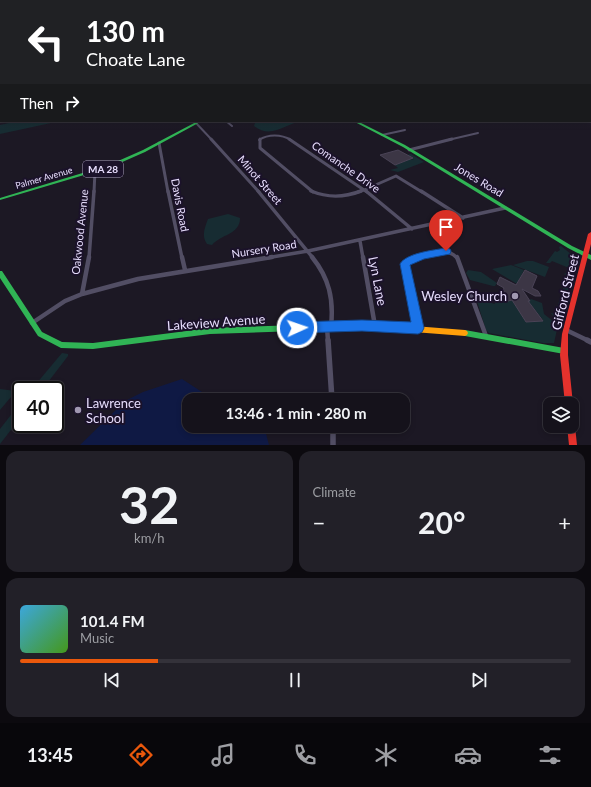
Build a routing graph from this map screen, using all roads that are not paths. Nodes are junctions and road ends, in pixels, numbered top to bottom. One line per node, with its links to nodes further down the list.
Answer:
1 (198, 122): 8 (main road, Palmer Avenue / MA 28); 18 (street, Minot Street)
2 (227, 122): 4 (street)
3 (357, 122): 7 (main road, Jones Road)
4 (232, 126)
5 (405, 130): 7 (street)
6 (478, 133): 9 (street)
7 (382, 135): 9 (main road, Jones Road)
8 (159, 143): 10 (main road, Palmer Avenue / MA 28); 20 (street, Davis Road)
9 (409, 150): 13 (main road, Jones Road)
10 (95, 172): 12 (main road, Palmer Avenue / MA 28); 22 (street, Oakwood Avenue)
11 (364, 190): 11 (street, Comanche Drive); 14 (street); 15 (street, Comanche Drive)
12 (0, 199)
13 (505, 208): 14 (street, Nursery Road); 19 (main road, Jones Road)
14 (463, 218): 15 (street, Nursery Road)
15 (412, 229): 17 (street, Nursery Road)
16 (591, 234): 19 (main road, Gifford Street)
17 (360, 241): 18 (street, Nursery Road); 25 (street, Lyn Lane)
18 (308, 251): 20 (street, Nursery Road); 24 (street, Minot Street)
19 (588, 257): 27 (main road, Gifford Street)
20 (185, 270): 22 (street, Nursery Road)
21 (0, 273): 23 (main road, Lakeview Avenue)
22 (82, 294): 23 (street, Nursery Road)
23 (32, 324): 24 (main road, Lakeview Avenue)
24 (329, 326): 25 (main road, Lakeview Avenue); 31 (street, Minot Street)
25 (375, 326): 26 (main road, Lakeview Avenue)
26 (418, 328): 28 (main road, Lakeview Avenue); 28 (street)
27 (566, 330): 29 (street); 30 (main road, Gifford Street)
28 (486, 336): 30 (main road, Lakeview Avenue)
29 (591, 342)
30 (564, 351): 32 (main road, Gifford Street)
31 (332, 393)
32 (568, 397)
33 (333, 433): 35 (street)
34 (572, 433): 36 (main road)
35 (333, 445)
36 (573, 445)

